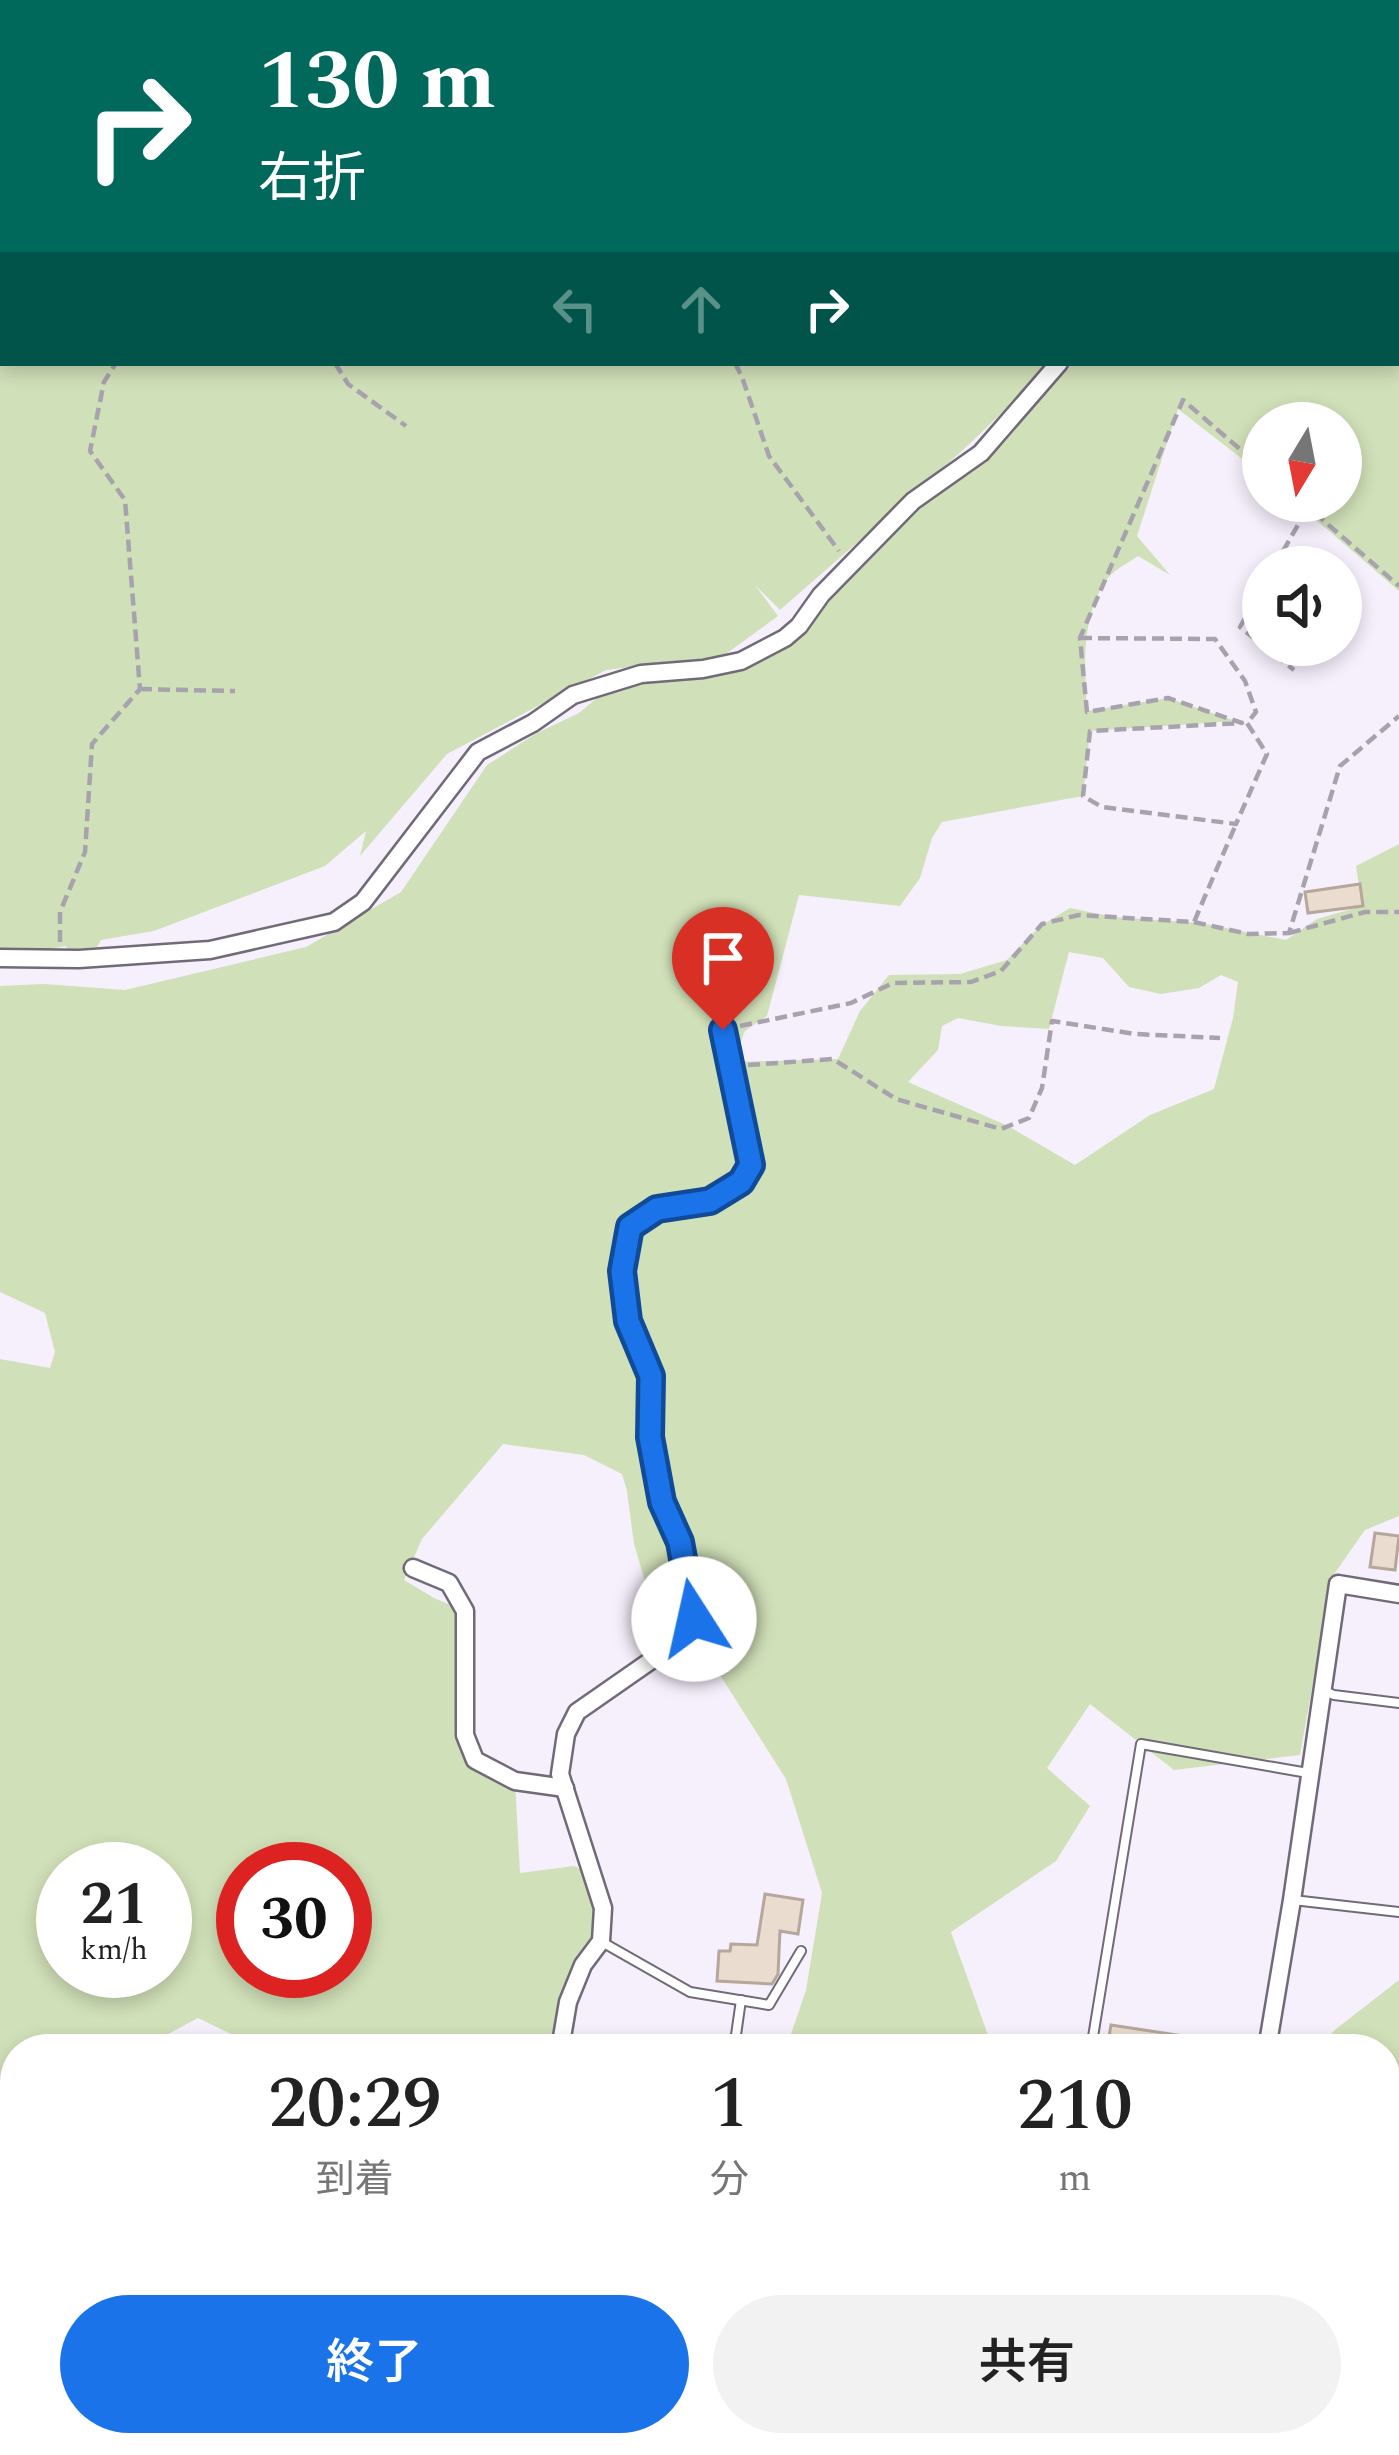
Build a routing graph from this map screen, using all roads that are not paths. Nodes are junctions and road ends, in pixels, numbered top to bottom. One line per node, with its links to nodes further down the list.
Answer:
1 (1056, 366): 2 (street)
2 (0, 958)
3 (723, 1030): 9 (street)
4 (413, 1568): 9 (street)
5 (1399, 1594): 6 (street)
6 (1322, 1690): 7 (lane); 8 (street)
7 (1399, 1703)
8 (1309, 1773): 10 (street); 17 (lane)
9 (565, 1788): 12 (street)
10 (1292, 1900): 11 (lane); 18 (street)
11 (1399, 1912)
12 (601, 1941): 14 (lane); 15 (street)
13 (801, 1951): 14 (lane)
14 (741, 2000): 16 (lane)
15 (563, 2034)
16 (736, 2034)
17 (1093, 2034)
18 (1270, 2034)

